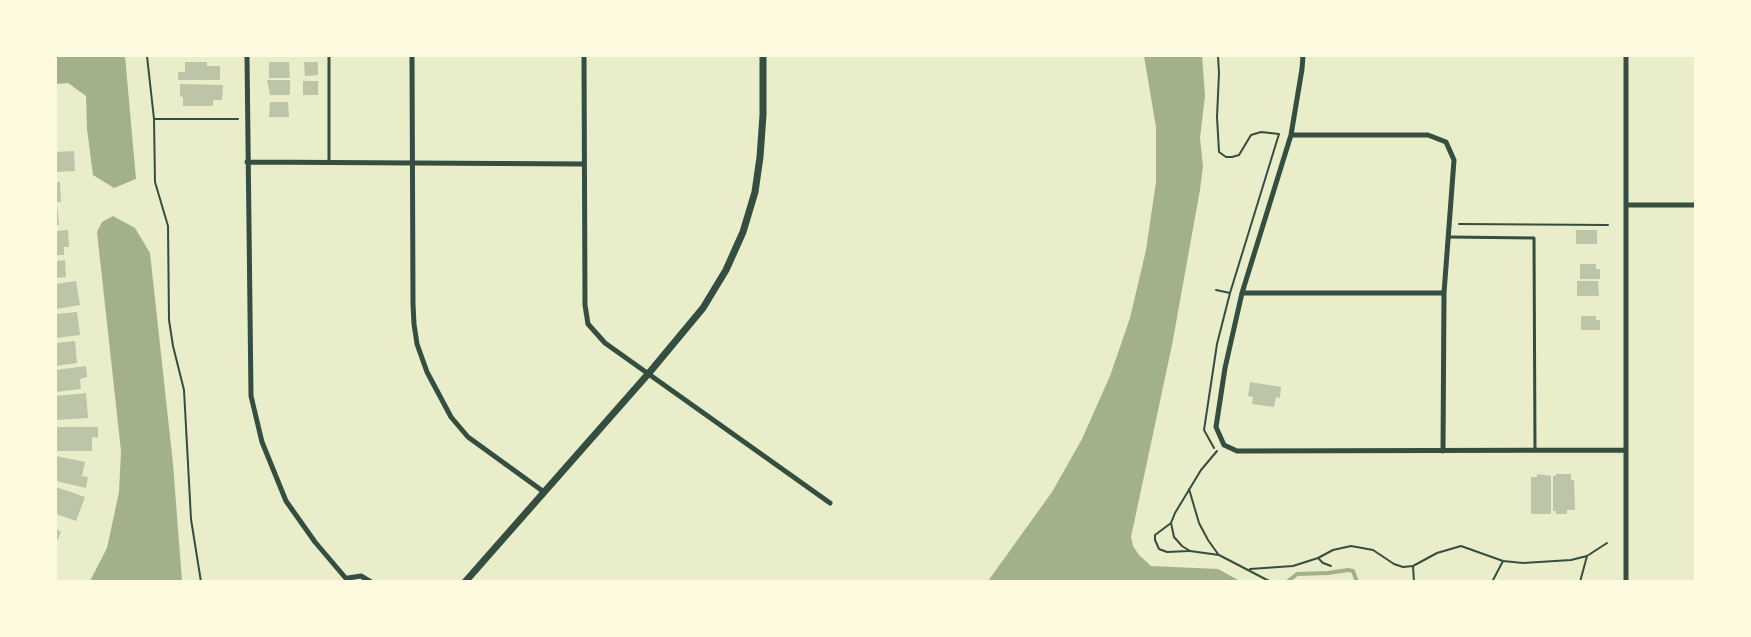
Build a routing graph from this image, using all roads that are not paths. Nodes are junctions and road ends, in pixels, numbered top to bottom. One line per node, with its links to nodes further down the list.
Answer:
1 (247, 56): 9 (street)
2 (329, 56): 10 (lane)
3 (412, 56): 11 (street)
4 (584, 56): 12 (street)
5 (763, 56): 18 (street)
6 (1303, 56): 8 (street)
7 (1626, 56): 13 (street)
8 (1291, 135): 15 (street); 16 (street)
9 (248, 162): 10 (street); 24 (street)
10 (329, 162): 11 (street)
11 (411, 162): 12 (street); 22 (street)
12 (584, 164): 18 (street)
13 (1626, 205): 14 (street); 19 (street)
14 (1695, 205)
15 (1449, 237): 17 (street); 21 (lane)
16 (1242, 293): 17 (street); 20 (street)
17 (1444, 293): 20 (street)
18 (650, 373): 22 (street); 23 (street)
19 (1626, 450): 21 (street); 27 (street)
20 (1443, 451): 21 (street)
21 (1535, 451)
22 (544, 492): 26 (street)
23 (830, 503)
24 (349, 580): 25 (street)
25 (371, 582)
26 (465, 582)
27 (1626, 582)

